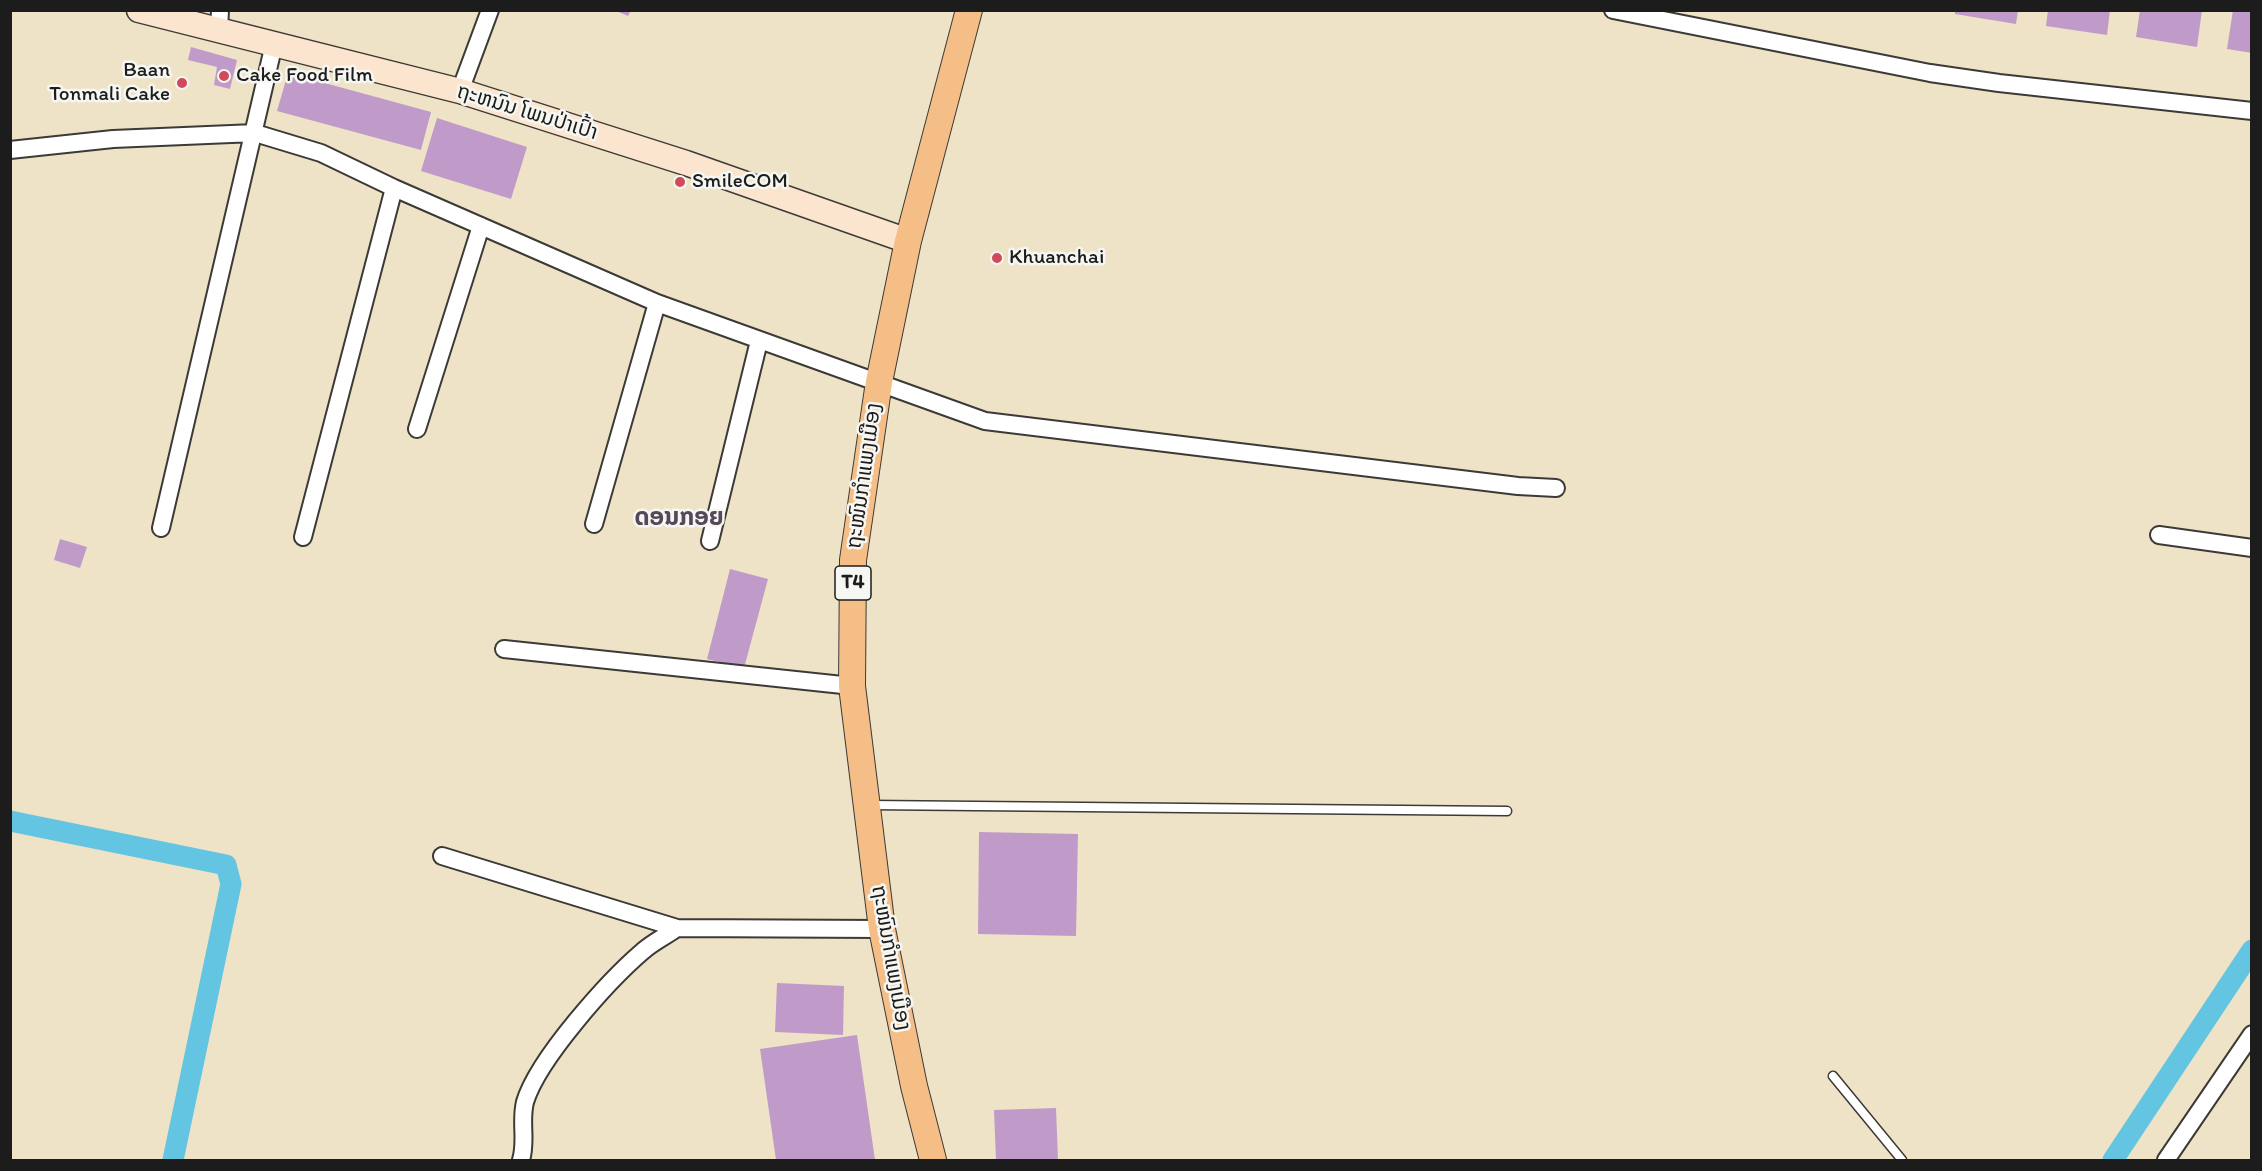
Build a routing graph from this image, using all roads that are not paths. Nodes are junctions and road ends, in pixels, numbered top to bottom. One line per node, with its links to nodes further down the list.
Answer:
1 (140, 10): 5 (street, ຖະຫນົນ ໂພນປ່າເປົ້າ)
2 (490, 10): 7 (street)
3 (969, 10): 13 (main road, ຖະໜົນກຳແພງເມືອງ / T4)
4 (1613, 10): 8 (street)
5 (220, 20): 6 (street, ຖະຫນົນ ໂພນປ່າເປົ້າ)
6 (274, 44): 7 (street, ຖະຫນົນ ໂພນປ່າເປົ້າ); 9 (street)
7 (460, 91): 13 (street, ຖະຫນົນ ໂພນປ່າເປົ້າ)
8 (2252, 111)
9 (255, 133): 10 (street); 11 (street); 20 (street)
10 (10, 150)
11 (394, 188): 12 (street); 22 (street)
12 (481, 226): 14 (street); 17 (street)
13 (908, 240): 16 (main road, ຖະໜົນກຳແພງເມືອງ / T4)
14 (657, 303): 15 (street); 19 (street)
15 (759, 340): 16 (street); 23 (street)
16 (879, 382): 18 (street); 26 (main road, ຖະໜົນກຳແພງເມືອງ / T4)
17 (417, 429)
18 (1556, 488)
19 (594, 524)
20 (161, 528)
21 (2159, 535): 24 (street)
22 (303, 537)
23 (710, 541)
24 (2252, 548)
25 (504, 649): 26 (street)
26 (852, 686): 27 (main road, ຖະໜົນກຳແພງເມືອງ / T4)
27 (866, 805): 28 (lane); 31 (main road, ຖະໜົນກຳແພງເມືອງ / T4)
28 (1507, 811)
29 (442, 856): 30 (street)
30 (677, 928): 31 (street); 34 (street)
31 (882, 929): 35 (main road, ຖະໜົນກຳແພງເມືອງ / T4)
32 (2252, 1034): 37 (street)
33 (1833, 1076): 36 (lane)
34 (521, 1161)
35 (933, 1161)
36 (1902, 1161)
37 (2166, 1161)

